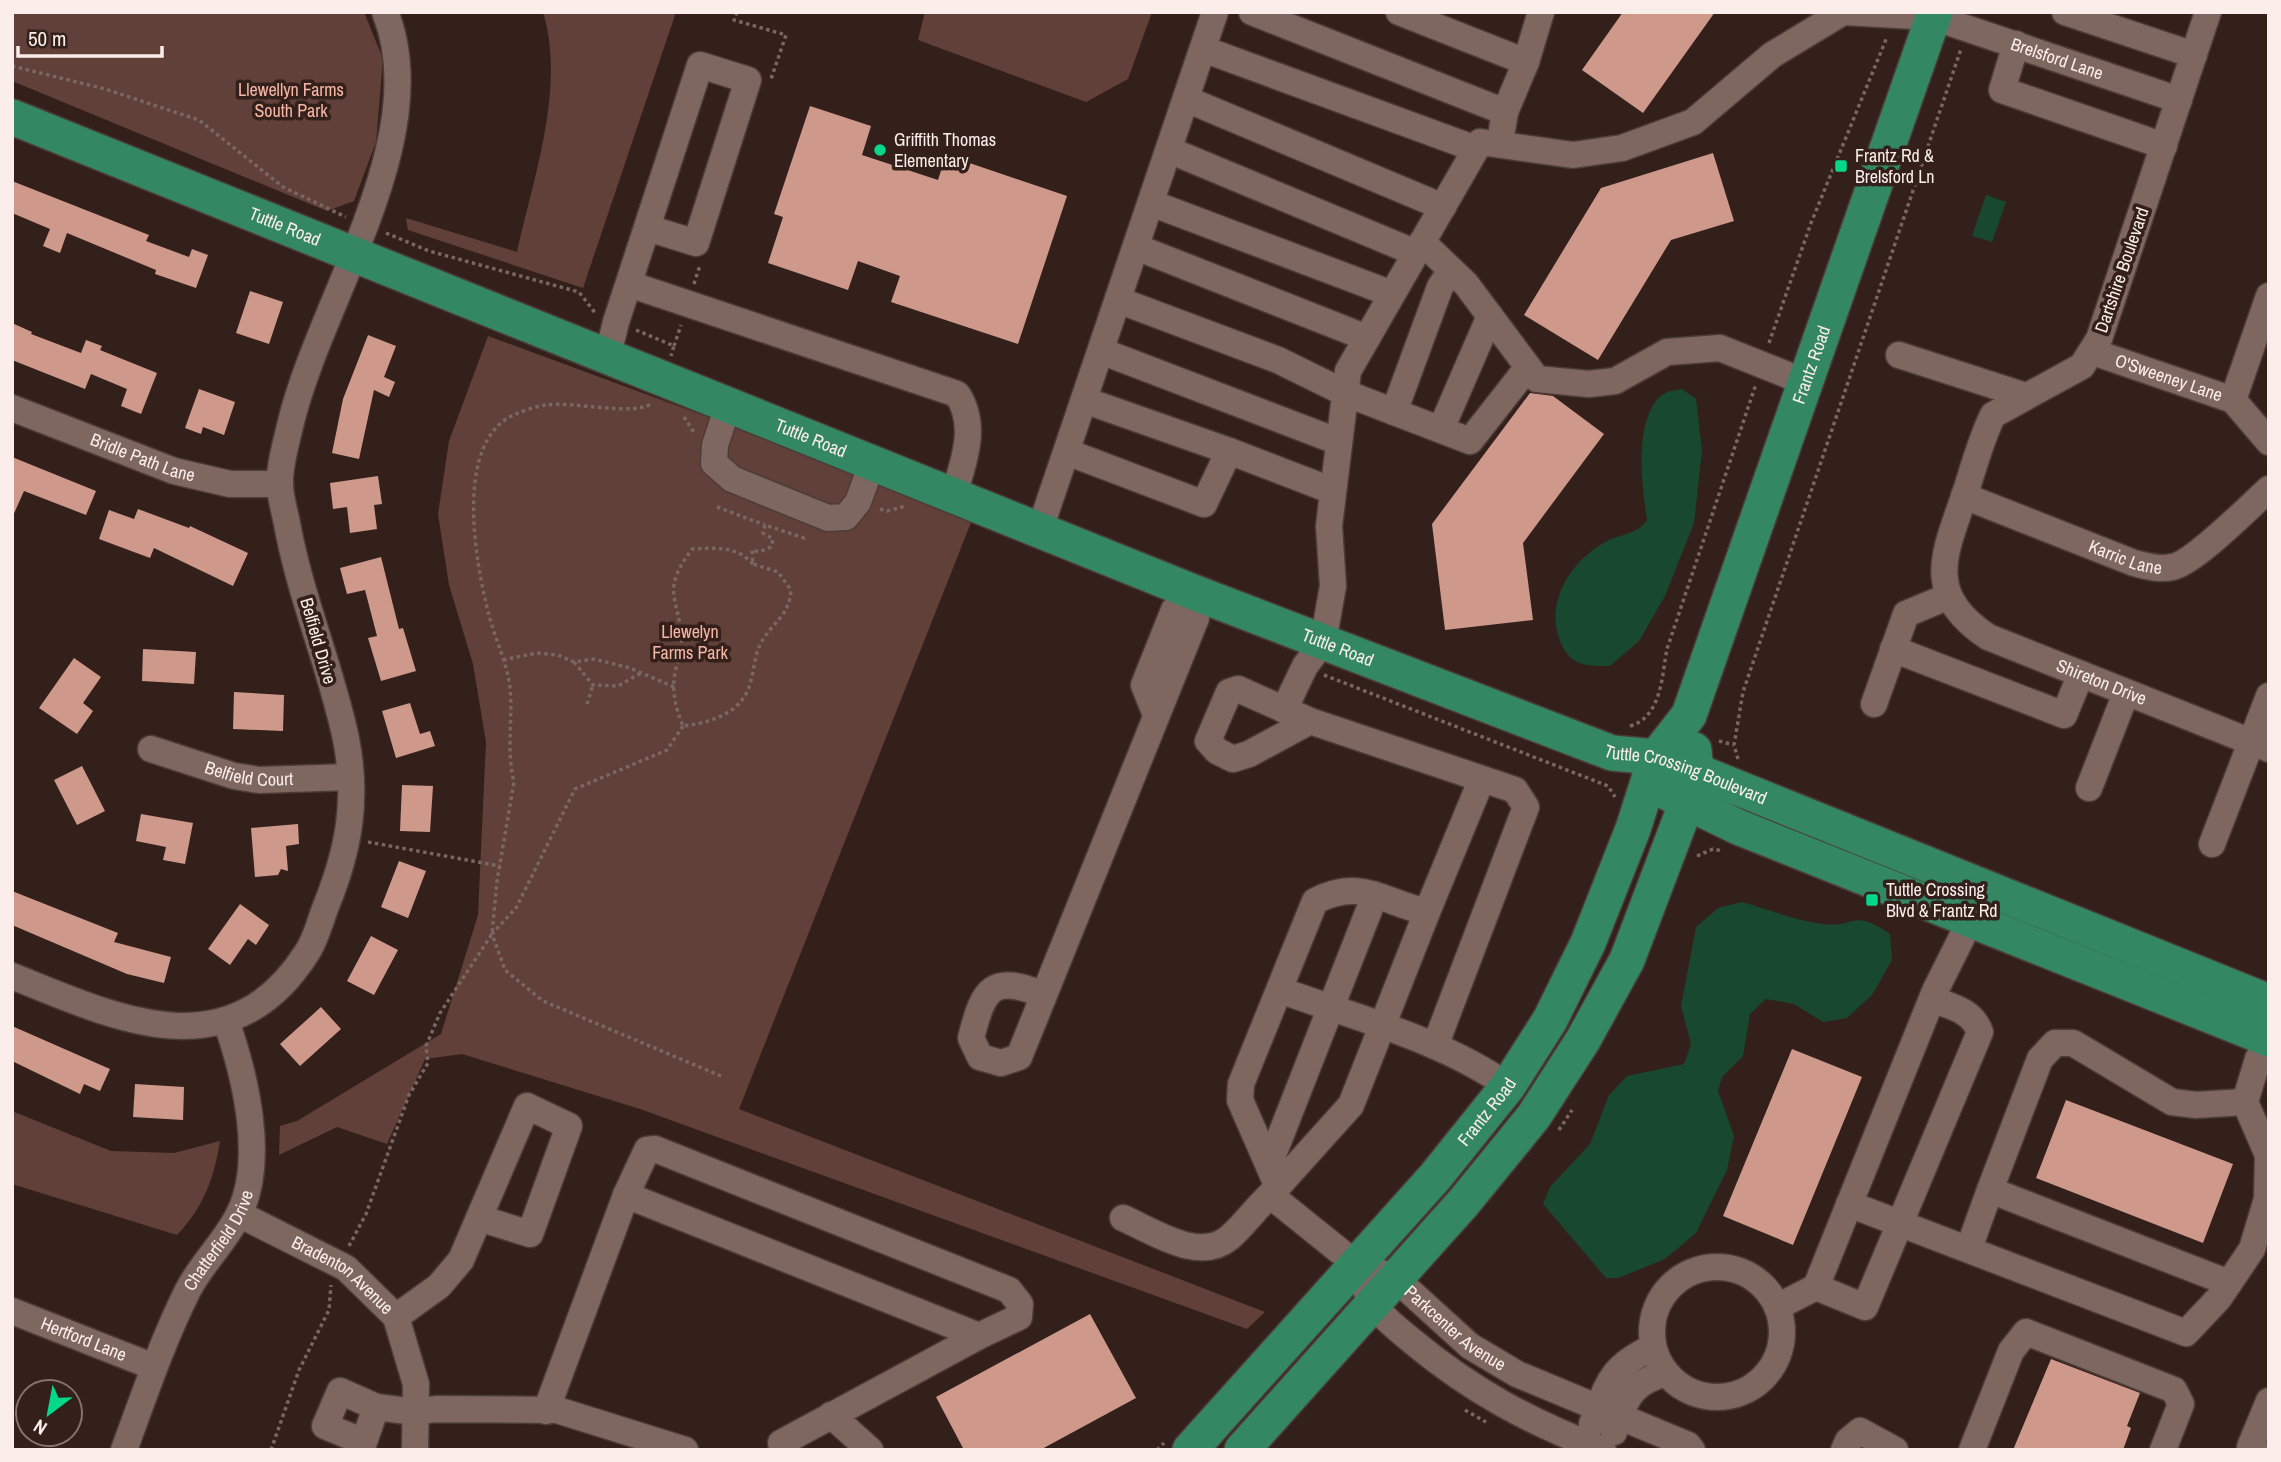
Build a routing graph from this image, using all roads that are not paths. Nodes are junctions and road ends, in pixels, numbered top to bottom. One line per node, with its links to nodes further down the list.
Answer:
1 (385, 12): 26 (street, Belfield Drive)
2 (1215, 12): 11 (street)
3 (1252, 12): 16 (street)
4 (1399, 12): 13 (street)
5 (1541, 12): 13 (street)
6 (1844, 12): 9 (street, Brelsford Lane); 19 (street)
7 (2065, 12): 12 (street)
8 (2208, 12): 12 (street, Dartshire Boulevard)
9 (1934, 15): 10 (street, Brelsford Lane); 40 (main road, Frantz Road)
10 (2016, 44): 15 (street, Brelsford Lane); 18 (street)
11 (1203, 49): 14 (street); 19 (street)
12 (2194, 55): 15 (street, Dartshire Boulevard)
13 (1526, 62): 16 (street)
14 (1186, 99): 20 (street); 22 (street)
15 (2179, 100): 18 (street, Dartshire Boulevard)
16 (1505, 112): 19 (street)
17 (12, 117): 26 (main road, Tuttle Road)
18 (2164, 146): 36 (street, Dartshire Boulevard)
19 (1488, 147): 22 (street)
20 (1169, 150): 21 (street); 25 (street)
21 (1151, 203): 24 (street); 29 (street)
22 (1443, 206): 25 (street)
23 (648, 228): 23 (street); 28 (street)
24 (1136, 247): 31 (street); 33 (street)
25 (1419, 247): 27 (street); 29 (street)
26 (352, 253): 37 (main road, Tuttle Road); 54 (street, Belfield Drive)
27 (1451, 270): 32 (street); 47 (street)
28 (629, 284): 37 (street); 57 (street)
29 (1392, 294): 33 (street)
30 (2269, 296): 34 (street)
31 (1118, 300): 35 (street); 41 (street)
32 (1490, 316): 39 (street); 48 (street)
33 (1367, 338): 41 (street)
34 (2261, 343): 44 (street)
35 (1101, 351): 43 (street); 49 (street)
36 (2092, 352): 42 (street, Dartshire Boulevard); 44 (street, O'Sweeney Lane)
37 (608, 354): 45 (main road, Tuttle Road)
38 (1899, 355): 42 (street)
39 (1528, 367): 40 (street); 48 (street)
40 (1805, 382): 74 (main road, Frantz Road)
41 (1345, 393): 47 (street); 49 (street)
42 (2026, 396): 58 (street, Dartshire Boulevard)
43 (1084, 400): 51 (street); 52 (street)
44 (2233, 400): 50 (street, O'Sweeney Lane)
45 (729, 403): 53 (main road, Tuttle Road); 53 (street)
46 (12, 408): 54 (street, Bridle Path Lane)
47 (1394, 412): 48 (street)
48 (1441, 429)
49 (1339, 442): 56 (street)
50 (2269, 442)
51 (1067, 452): 52 (street); 59 (street)
52 (1230, 452): 56 (street)
53 (873, 461): 57 (main road, Tuttle Road)
54 (280, 484): 73 (street, Belfield Drive)
55 (2269, 489): 58 (street, Karric Lane)
56 (1333, 491): 63 (street)
57 (954, 494): 59 (main road, Tuttle Road)
58 (1964, 496): 61 (street, Dartshire Boulevard)
59 (1040, 529): 60 (main road, Tuttle Road)
60 (1193, 592): 63 (main road, Tuttle Road); 83 (street)
61 (1949, 596): 62 (street); 64 (street, Shireton Drive)
62 (1893, 649): 64 (street); 67 (street)
63 (1314, 654): 68 (street); 72 (main road, Tuttle Road)
64 (2081, 674): 65 (street, Shireton Drive)
65 (2126, 693): 70 (street, Shireton Drive); 76 (street)
66 (2269, 696): 70 (street)
67 (1874, 704)
68 (1284, 710): 69 (street); 69 (street)
69 (1310, 721): 75 (street)
70 (2260, 746): 77 (street)
71 (151, 749): 73 (street, Belfield Court)
72 (1612, 752): 74 (main road, Tuttle Crossing Boulevard)
73 (350, 777): 87 (street, Belfield Drive)
74 (1669, 780): 80 (main road, Tuttle Crossing Boulevard); 85 (main road, Tuttle Crossing Boulevard); 91 (main road, Frantz Road); 103 (main road)
75 (1481, 781): 79 (street); 90 (street)
76 (2090, 788)
77 (2212, 845)
78 (1376, 895): 79 (street); 82 (street); 86 (street)
79 (1427, 912): 88 (street)
80 (1970, 921): 84 (street); 89 (main road, Tuttle Crossing Boulevard)
81 (12, 976): 87 (street, Belfield Drive)
82 (1280, 989): 86 (street); 93 (street)
83 (1044, 995)
84 (1932, 999): 96 (street); 100 (street)
85 (2269, 1002)
86 (1332, 1009): 88 (street); 93 (street)
87 (226, 1021): 97 (street, Chatterfield Drive)
88 (1382, 1027): 90 (street); 93 (street)
89 (2269, 1039): 92 (street)
90 (1435, 1046): 91 (street)
91 (1508, 1086): 102 (main road, Frantz Road)
92 (2245, 1102): 94 (street); 104 (street)
93 (1272, 1182): 99 (street); 102 (street)
94 (1990, 1189): 101 (street); 104 (street)
95 (626, 1195): 110 (street); 110 (street); 116 (street)
96 (1849, 1204): 100 (street); 105 (street)
97 (239, 1214): 109 (street, Bradenton Avenue); 112 (street, Chatterfield Drive)
98 (479, 1218): 98 (street); 109 (street)
99 (1123, 1218)
100 (1901, 1222): 101 (street); 105 (street)
101 (1969, 1248): 104 (street)
102 (1357, 1265): 103 (street, Parkcenter Avenue); 106 (street, Parkcenter Avenue); 120 (main road, Frantz Road)
103 (1394, 1277): 106 (main road); 118 (street, Parkcenter Avenue)
104 (2228, 1283)
105 (1816, 1287): 107 (street)
106 (1372, 1304): 122 (street, Parkcenter Avenue); 127 (main road)
107 (1777, 1307): 111 (street); 113 (street)
108 (12, 1311): 112 (street, Hertford Lane)
109 (396, 1317): 117 (street, Bradenton Avenue)
110 (979, 1336): 119 (street)
111 (1653, 1347): 113 (street); 118 (street)
112 (154, 1367): 123 (street, Chatterfield Drive)
113 (1665, 1373): 118 (street)
114 (2269, 1402): 133 (street)
115 (376, 1407): 117 (street)
116 (546, 1411): 117 (street); 125 (street)
117 (415, 1412): 124 (street, Bradenton Avenue)
118 (1609, 1413): 122 (street); 128 (street, Parkcenter Avenue)
119 (831, 1415): 121 (street); 126 (street)
120 (1178, 1445)
121 (777, 1447)
122 (1593, 1448)
123 (124, 1450)
124 (415, 1450)
125 (685, 1450)
126 (870, 1450)
127 (1242, 1450)
128 (1692, 1450)
129 (1844, 1450): 130 (street)
130 (1895, 1450)
131 (1972, 1450): 132 (street)
132 (2163, 1450)
133 (2256, 1450)

